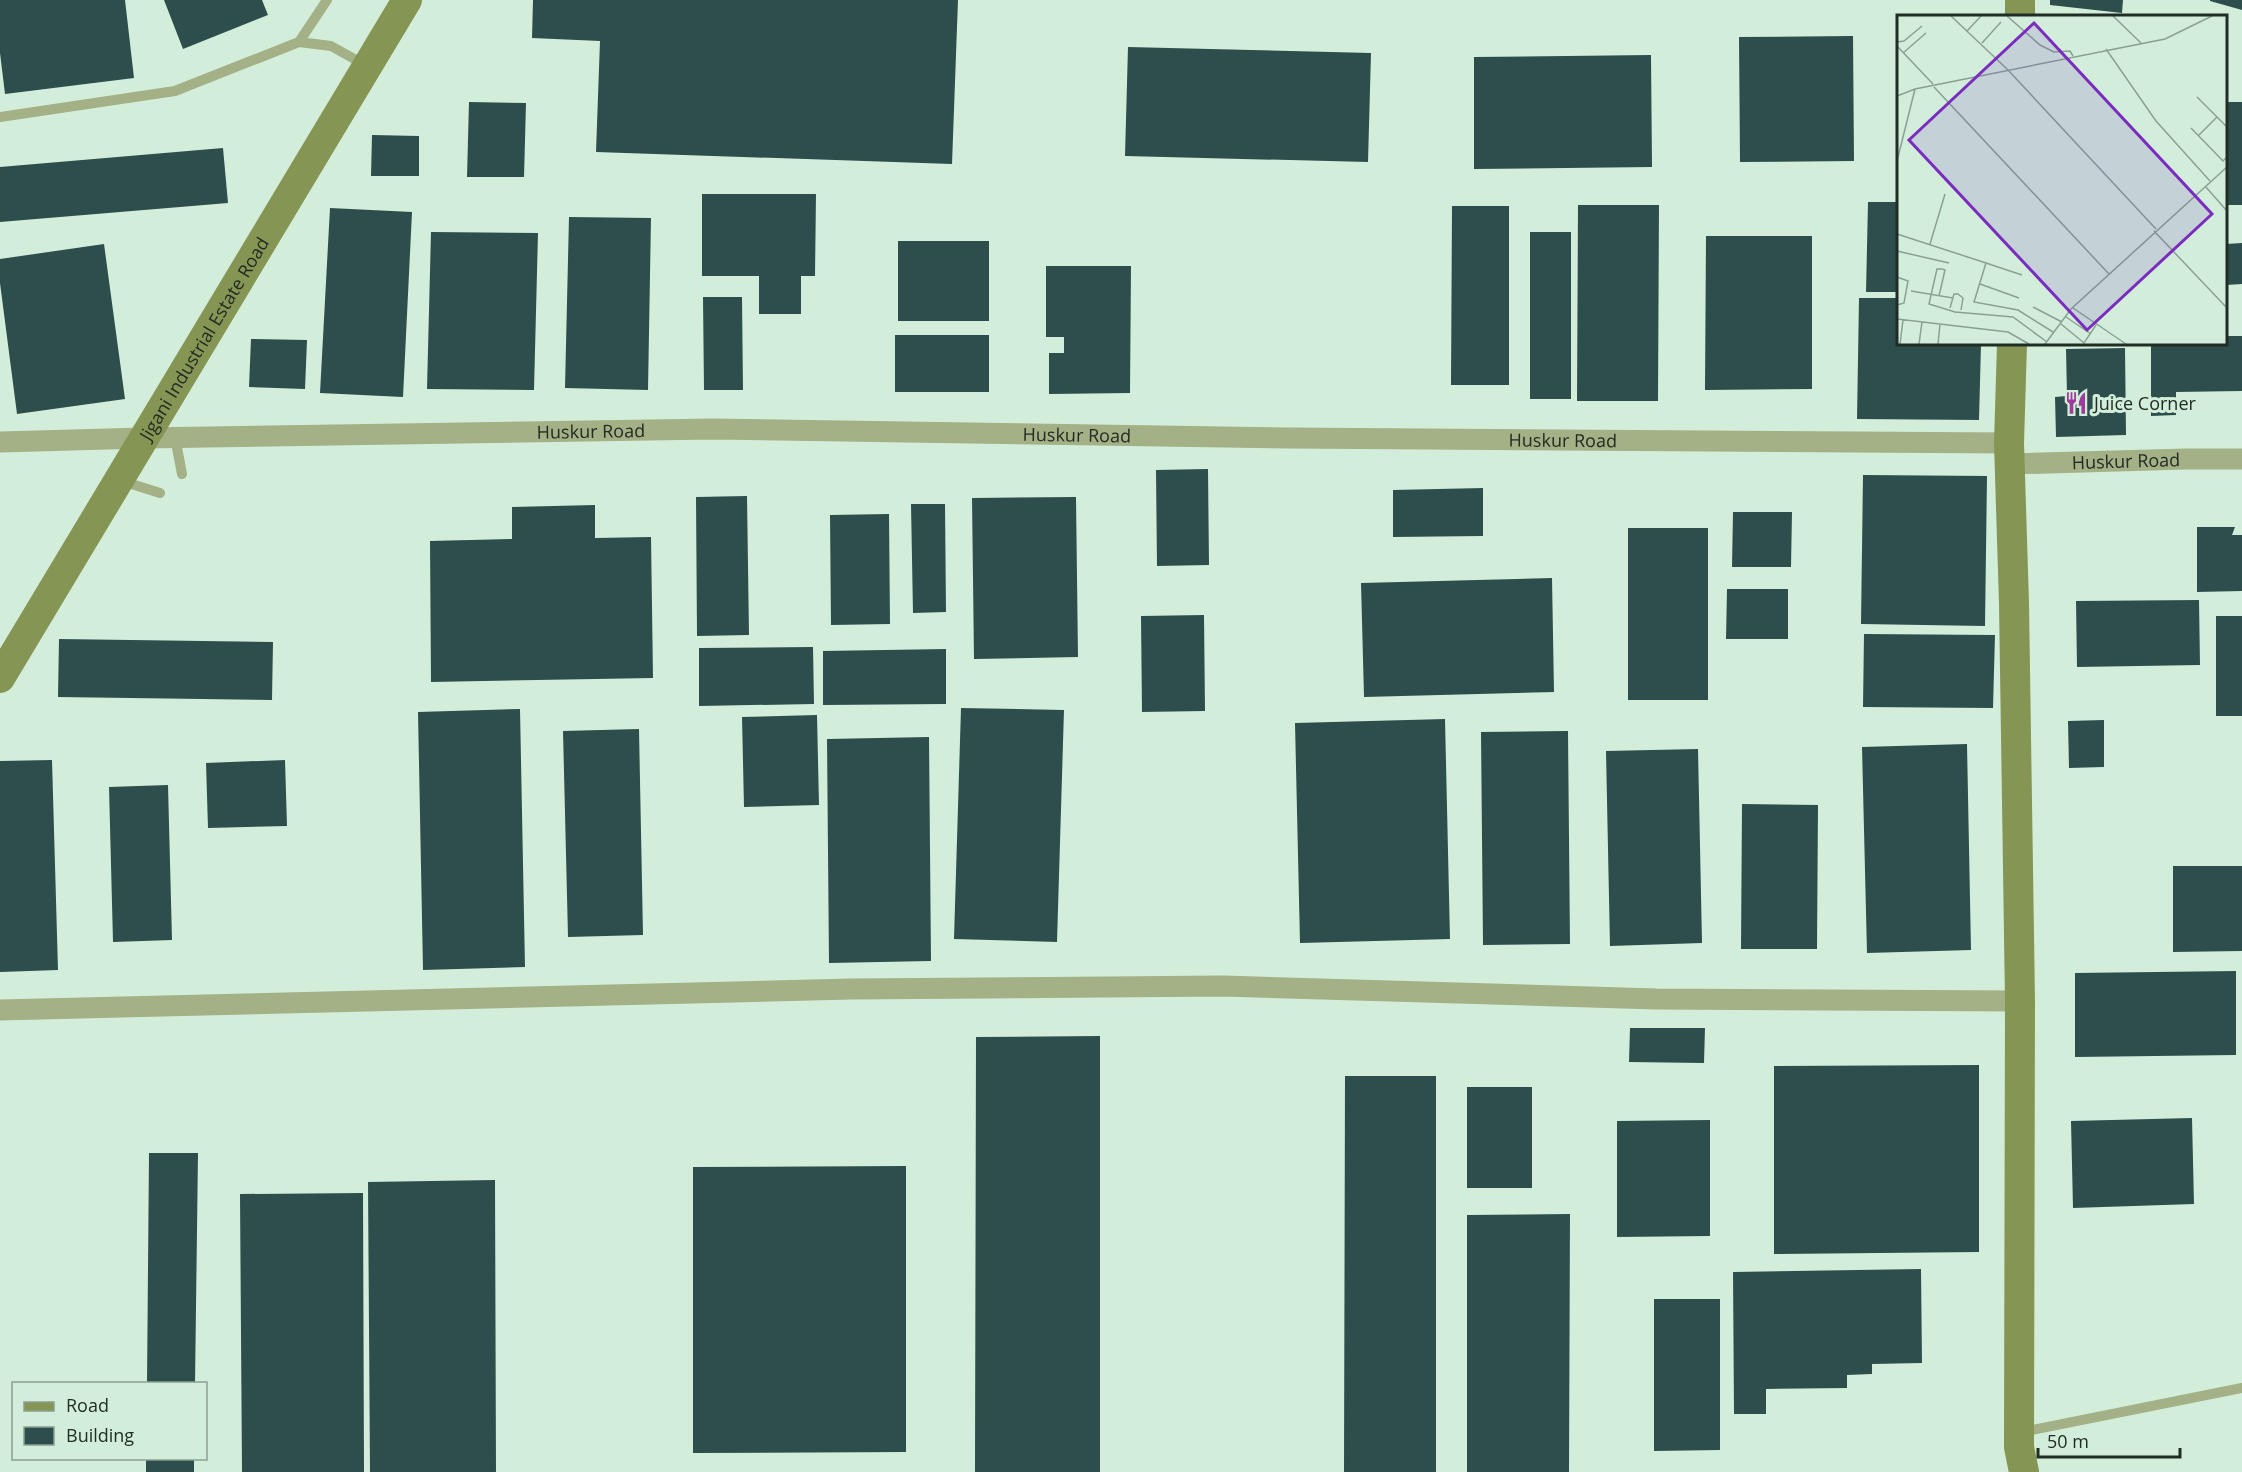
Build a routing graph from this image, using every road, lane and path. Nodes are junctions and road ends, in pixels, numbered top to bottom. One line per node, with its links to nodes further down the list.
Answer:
1 (327, 0): 3 (lane)
2 (407, 0): 4 (street, Jigani Industrial Estate Road)
3 (299, 42): 4 (lane); 5 (lane)
4 (368, 66): 8 (street, Jigani Industrial Estate Road)
5 (0, 117)
6 (2012, 345): 10 (street)
7 (175, 437): 8 (street, Huskur Road); 10 (street, Huskur Road); 12 (lane)
8 (144, 438): 9 (street, Huskur Road); 13 (street, Jigani Industrial Estate Road)
9 (0, 442)
10 (2010, 454): 11 (street, Huskur Road); 16 (street)
11 (2242, 459)
12 (182, 474)
13 (119, 480): 14 (lane); 15 (street, Jigani Industrial Estate Road)
14 (160, 493)
15 (0, 678)
16 (2020, 1001): 17 (street); 19 (street)
17 (0, 1010)
18 (2242, 1388): 19 (lane)
19 (2020, 1433): 20 (street)
20 (2024, 1472)

